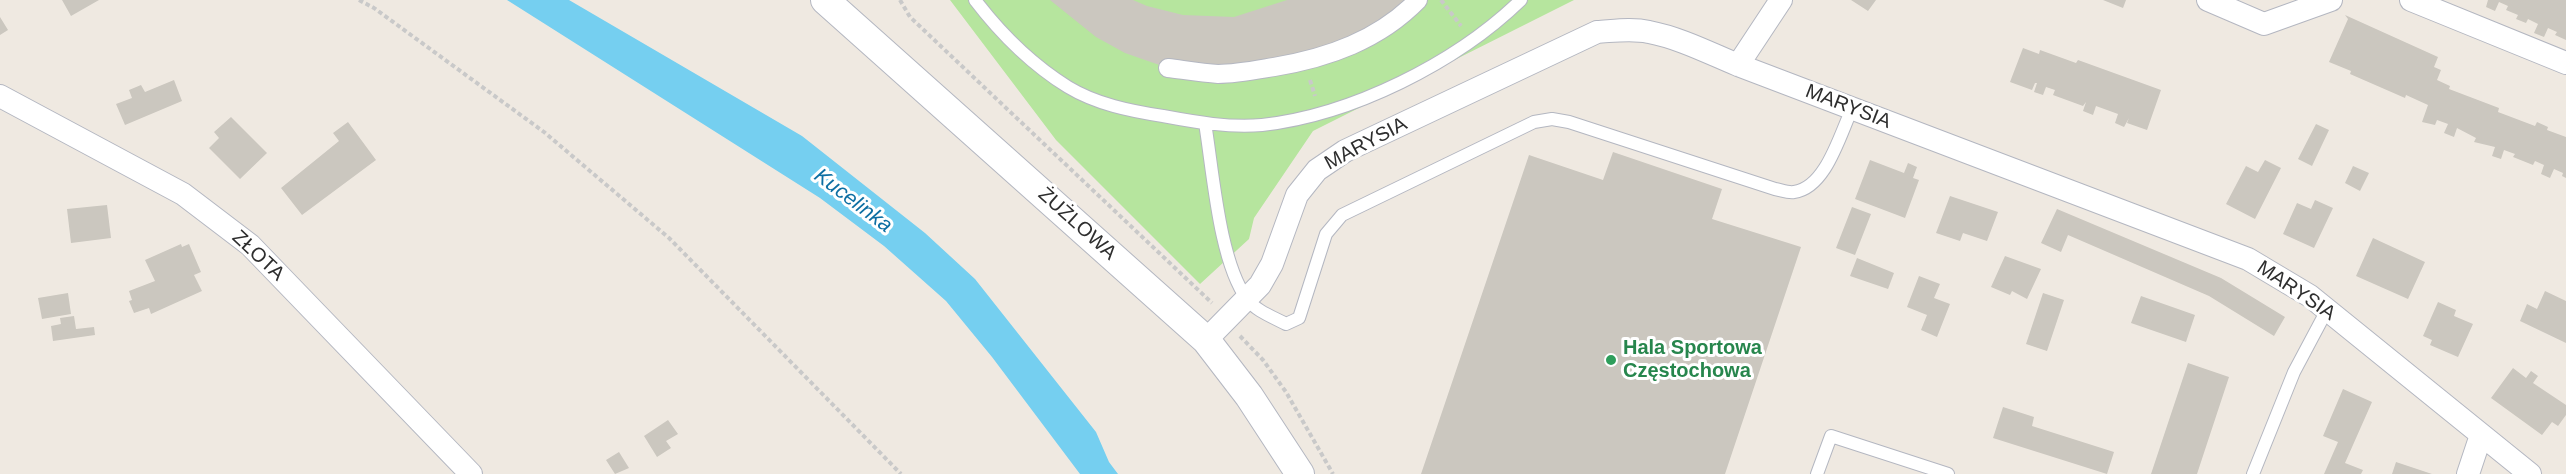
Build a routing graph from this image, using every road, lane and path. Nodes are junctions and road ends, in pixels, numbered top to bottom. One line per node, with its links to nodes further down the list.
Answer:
1 (360, 0): 26 (path)
2 (825, 0): 23 (street, ŻUŻLOWA)
3 (900, 0): 23 (path)
4 (975, 0): 20 (lane)
5 (1418, 0): 13 (street)
6 (1442, 0): 12 (path)
7 (1521, 0): 12 (lane)
8 (1781, 0): 15 (street)
9 (2208, 0): 10 (street)
10 (2331, 0)
11 (2411, 0): 14 (street)
12 (1473, 41): 19 (lane)
13 (1304, 62): 16 (street); 19 (path)
14 (2566, 63)
15 (1738, 65): 18 (street, MARYSIA); 21 (street, MARYSIA)
16 (1168, 68)
17 (0, 96): 25 (street, ZŁOTA)
18 (1852, 109): 21 (lane); 22 (street, MARYSIA)
19 (1321, 114): 20 (lane)
20 (1205, 123): 21 (lane)
21 (1247, 299): 23 (street, MARYSIA)
22 (2327, 310): 24 (street, MARYSIA); 31 (lane)
23 (1216, 330): 27 (street, ŻUŻLOWA); 28 (path)
24 (2481, 435): 32 (street); 33 (street, MARYSIA)
25 (471, 474)
26 (901, 474)
27 (1300, 474)
28 (1333, 474)
29 (1817, 474): 30 (lane)
30 (1947, 474)
31 (2253, 474)
32 (2468, 474)
33 (2530, 474)

